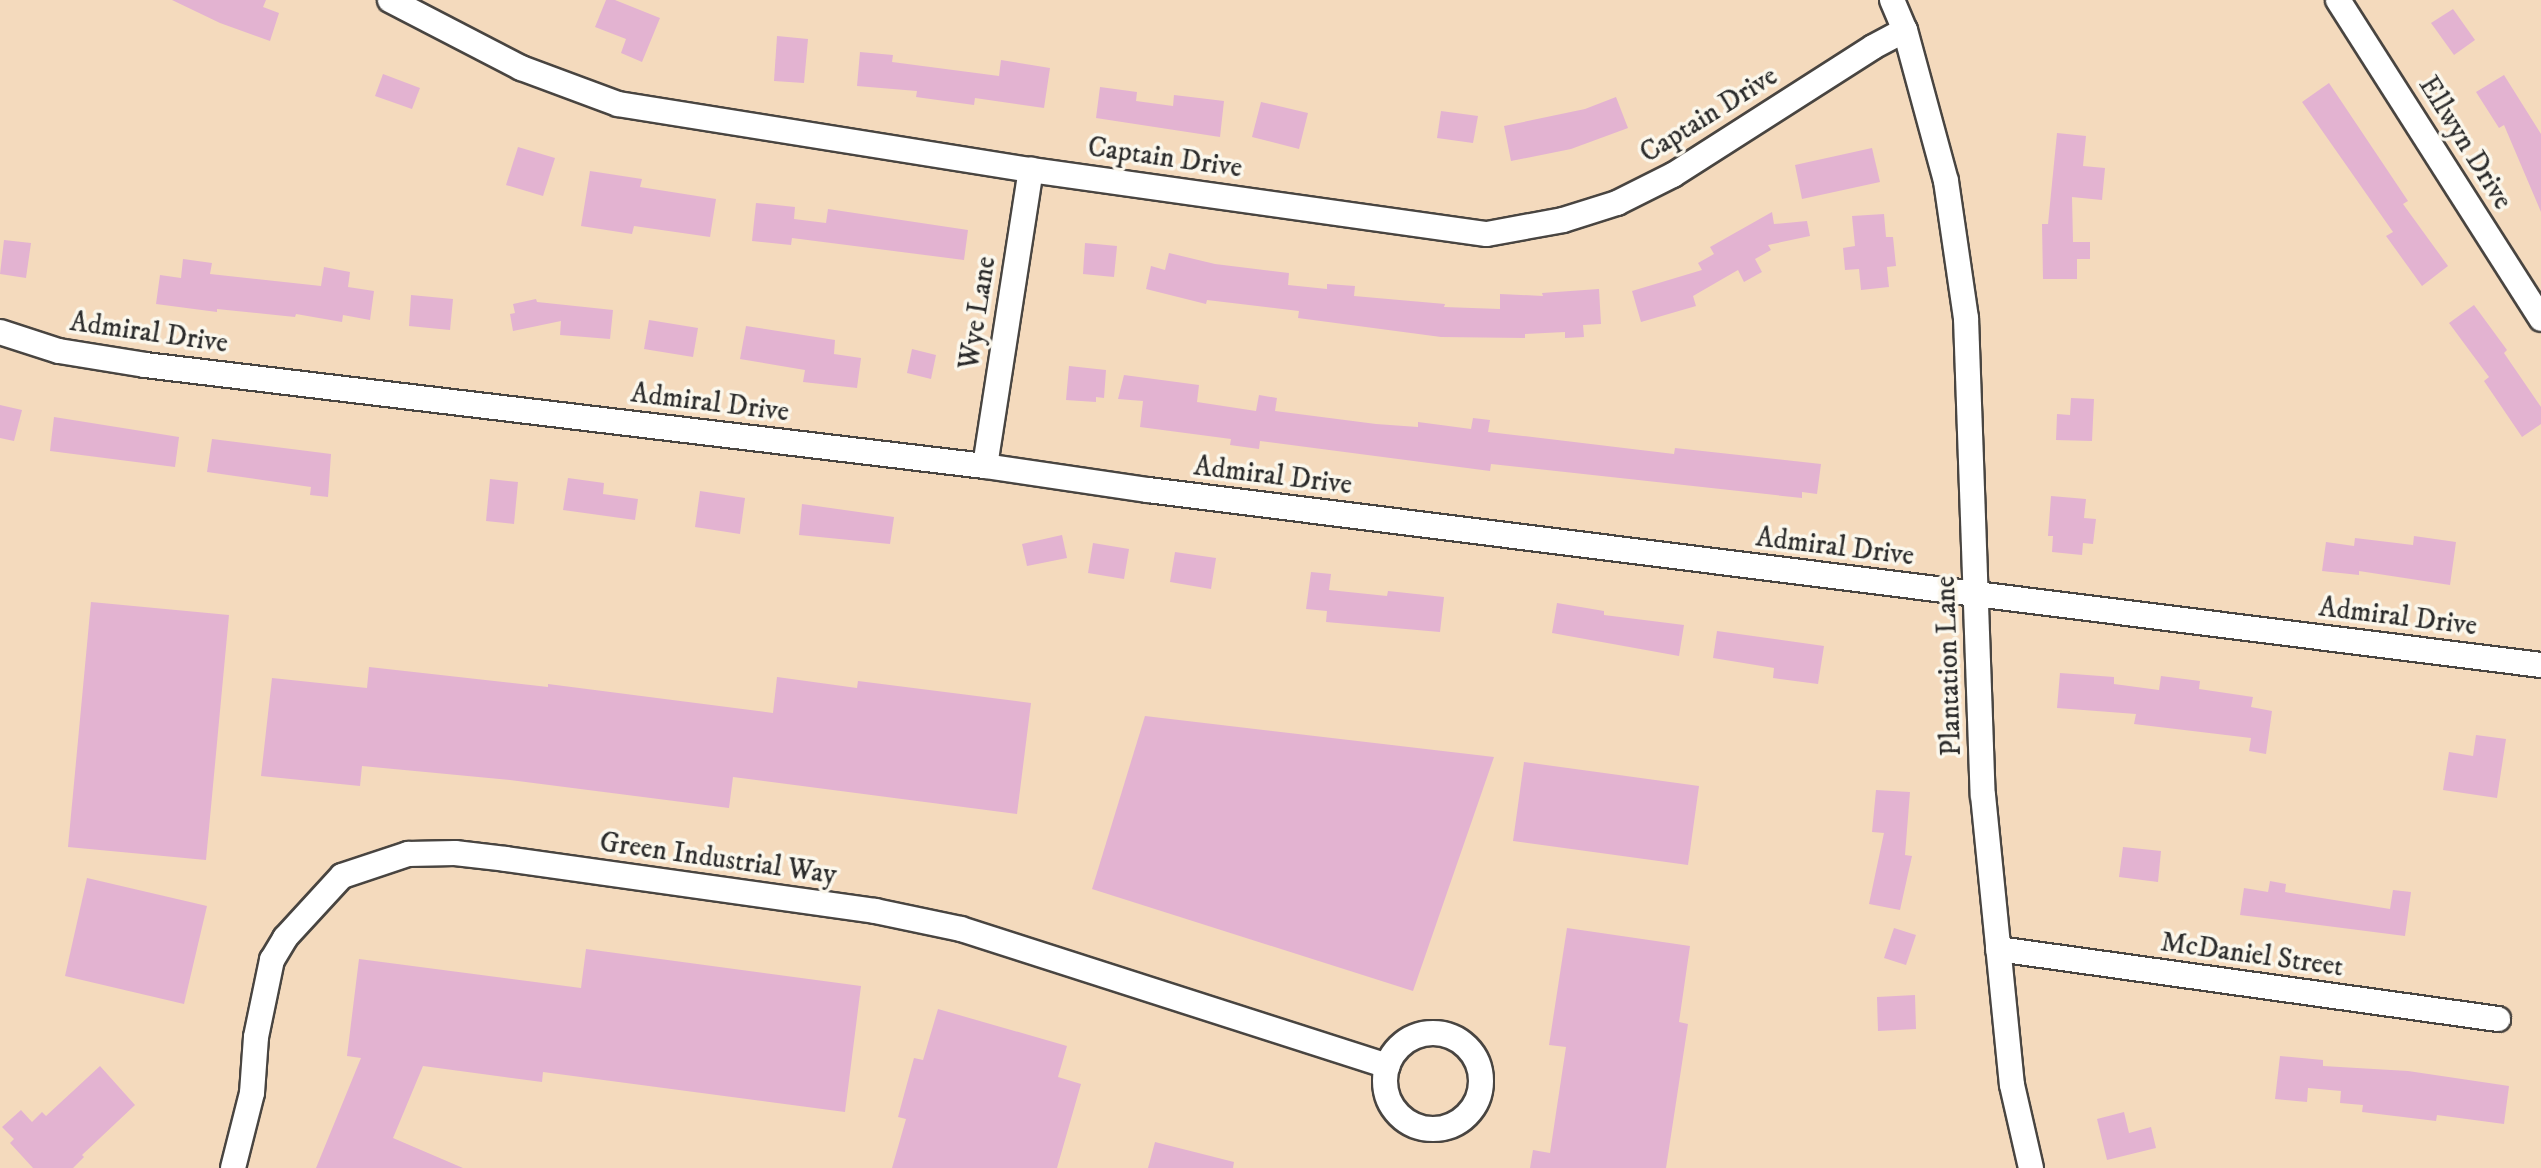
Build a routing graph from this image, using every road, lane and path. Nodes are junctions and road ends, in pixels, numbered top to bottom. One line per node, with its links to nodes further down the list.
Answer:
1 (390, 0): 5 (street, Captain Drive)
2 (1892, 0): 4 (street, Plantation Lane)
3 (2338, 0): 6 (street, Ellwyn Drive)
4 (1905, 30): 5 (street, Captain Drive); 9 (street, Plantation Lane)
5 (1031, 170): 8 (street, Wye Lane)
6 (2541, 319)
7 (0, 332): 8 (street, Admiral Drive)
8 (985, 466): 9 (street, Admiral Drive)
9 (1977, 594): 10 (street, Admiral Drive); 11 (street, Plantation Lane)
10 (2541, 664)
11 (1998, 949): 12 (street, McDaniel Street); 15 (street, Plantation Lane)
12 (2498, 1019)
13 (1388, 1066): 14 (street, Green Industrial Way)
14 (233, 1168)
15 (2031, 1168)

